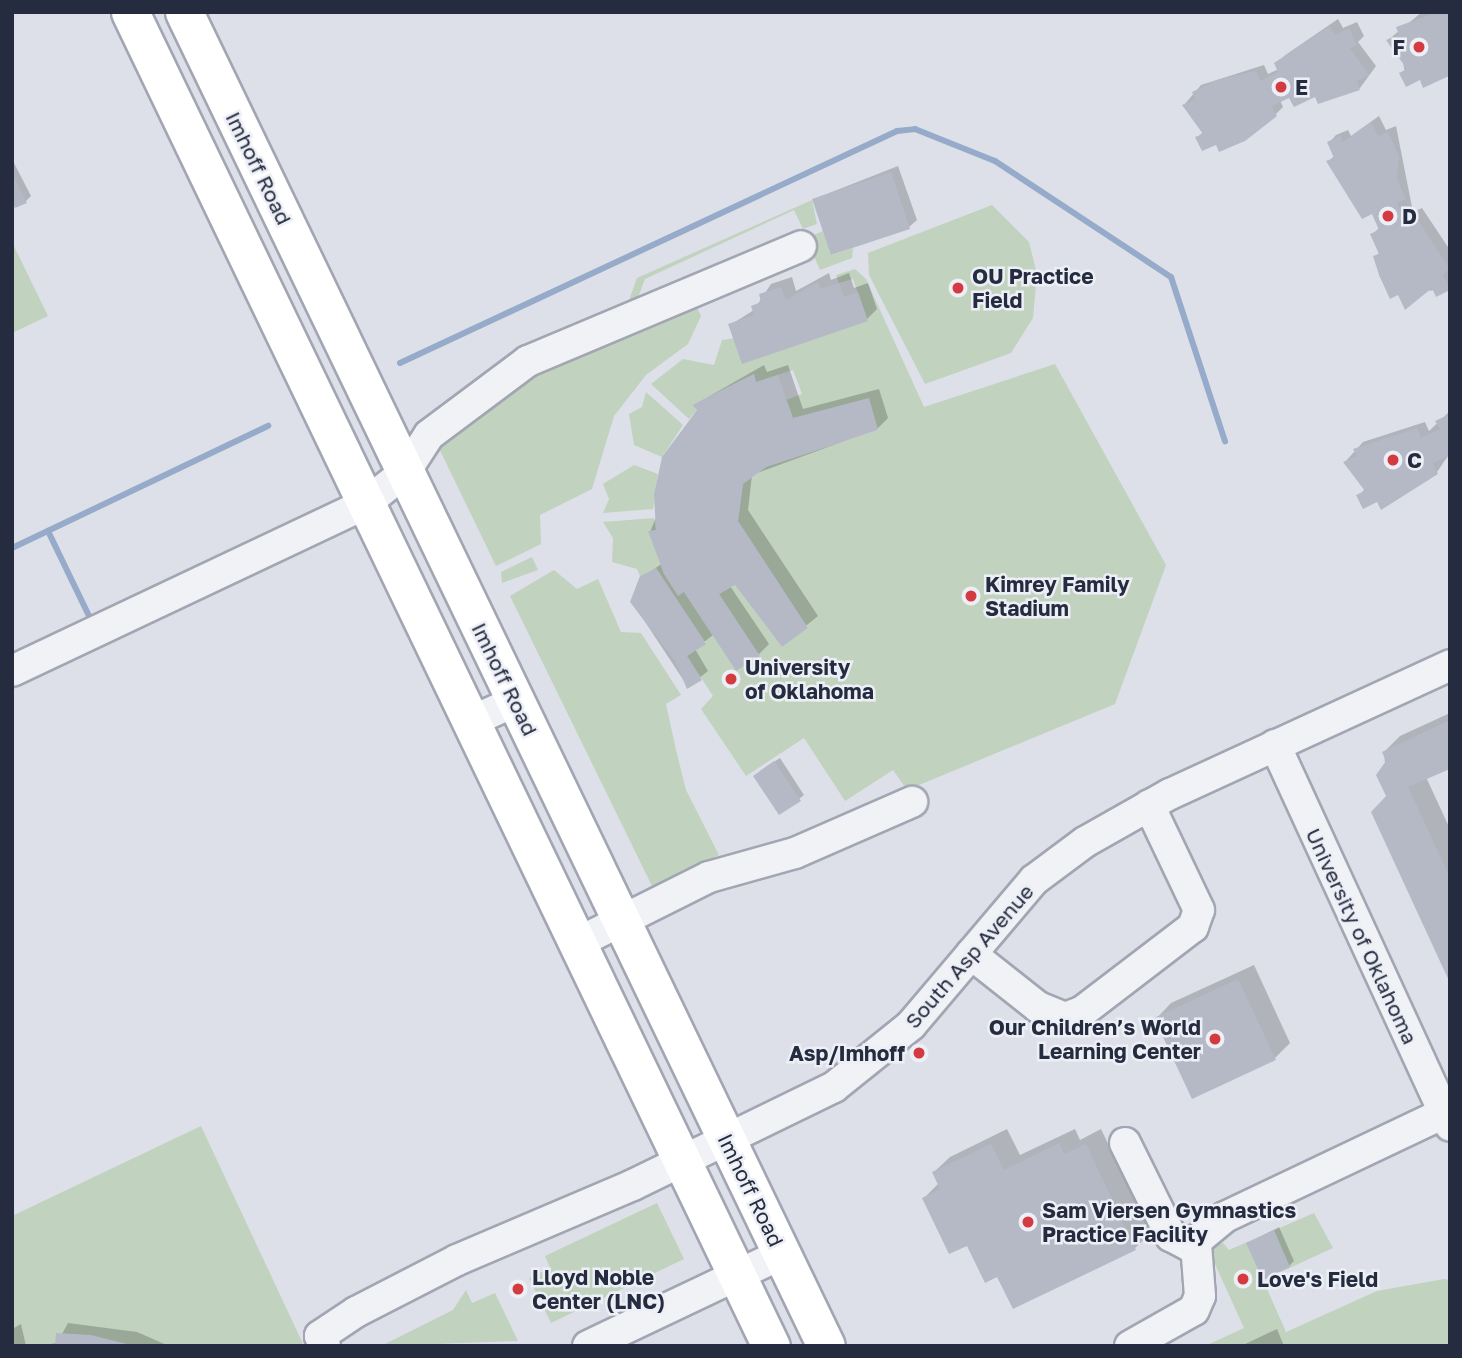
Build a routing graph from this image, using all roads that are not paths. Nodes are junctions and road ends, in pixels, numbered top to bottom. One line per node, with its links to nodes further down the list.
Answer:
1 (130, 12): 5 (main road)
2 (184, 12): 4 (main road, Imhoff Road)
3 (801, 246): 4 (street)
4 (405, 472): 5 (street); 8 (main road, Imhoff Road)
5 (365, 504): 7 (street); 9 (main road)
6 (1450, 665): 10 (street, South Asp Avenue)
7 (12, 671)
8 (516, 701): 9 (street); 13 (main road, Imhoff Road)
9 (470, 722): 14 (main road)
10 (1275, 745): 12 (street, South Asp Avenue); 16 (street, University of Oklahoma)
11 (912, 802): 13 (street)
12 (1149, 805): 15 (street, South Asp Avenue); 15 (street)
13 (621, 919): 14 (street); 17 (main road, Imhoff Road)
14 (577, 943): 19 (main road)
15 (971, 954): 17 (street, South Asp Avenue)
16 (1447, 1120): 20 (street)
17 (727, 1140): 19 (street, South Asp Avenue); 21 (main road, Imhoff Road)
18 (1125, 1143): 20 (street)
19 (682, 1161): 22 (main road); 23 (street, South Asp Avenue)
20 (1196, 1244): 27 (street)
21 (782, 1254): 22 (street); 26 (main road, Imhoff Road)
22 (737, 1276): 24 (street); 25 (main road)
23 (325, 1346)
24 (588, 1346)
25 (771, 1346)
26 (826, 1346)
27 (1130, 1346)

